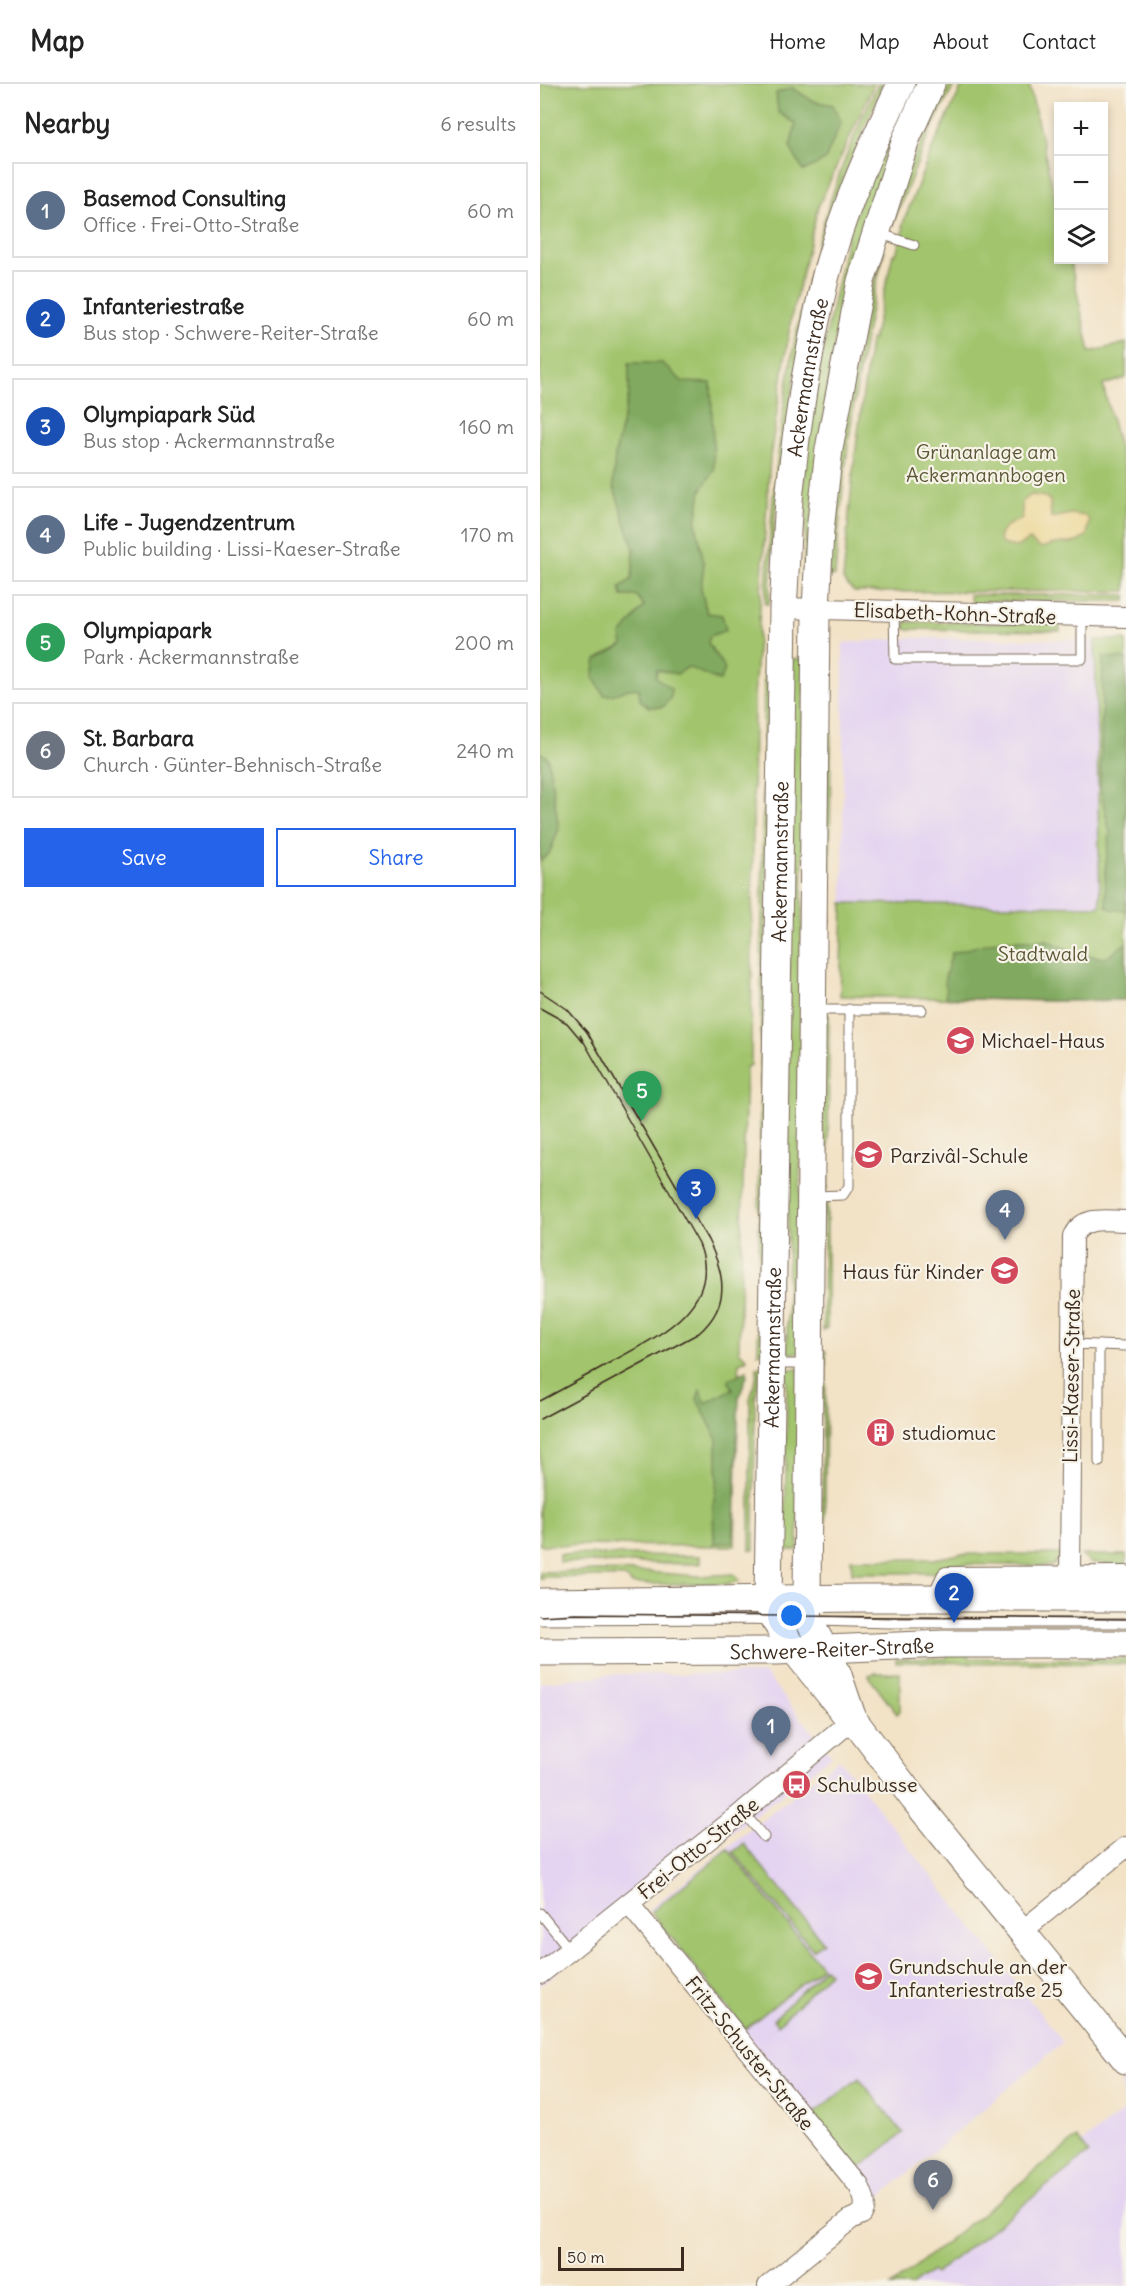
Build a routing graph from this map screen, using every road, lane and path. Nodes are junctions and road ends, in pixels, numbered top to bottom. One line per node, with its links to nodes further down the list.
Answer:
1 (901, 84): 5 (main road, Ackermannstraße)
2 (932, 84): 3 (main road, Ackermannstraße)
3 (875, 232): 4 (lane); 6 (main road, Ackermannstraße)
4 (914, 245)
5 (783, 608): 6 (street, Elisabeth-Kohn-Straße); 18 (main road, Ackermannstraße)
6 (816, 609): 7 (street, Elisabeth-Kohn-Straße); 10 (main road, Ackermannstraße)
7 (894, 612): 8 (street, Elisabeth-Kohn-Straße); 8 (lane)
8 (1082, 617): 9 (street, Elisabeth-Kohn-Straße)
9 (1126, 617)
10 (813, 1010): 11 (lane); 13 (main road, Ackermannstraße)
11 (849, 1010): 12 (lane); 13 (lane)
12 (922, 1010)
13 (812, 1196): 19 (main road, Ackermannstraße)
14 (1126, 1221): 15 (street, Lissi-Kaeser-Straße)
15 (1071, 1344): 16 (lane); 21 (street, Lissi-Kaeser-Straße)
16 (1099, 1346): 17 (lane); 20 (lane)
17 (1126, 1346)
18 (772, 1364): 19 (lane); 26 (main road, Ackermannstraße)
19 (810, 1365): 27 (main road, Ackermannstraße)
20 (1099, 1462)
21 (1070, 1576): 22 (street); 23 (street)
22 (1126, 1576)
23 (937, 1598): 24 (main road); 27 (main road)
24 (1126, 1598)
25 (540, 1602): 26 (main road)
26 (771, 1610): 27 (main road); 28 (lane); 32 (main road)
27 (808, 1610): 29 (lane); 31 (main road)
28 (540, 1620)
29 (1126, 1623)
30 (1126, 1644): 31 (main road, Schwere-Reiter-Straße)
31 (825, 1648): 32 (main road, Schwere-Reiter-Straße); 34 (main road)
32 (794, 1650): 33 (main road, Schwere-Reiter-Straße); 34 (main road)
33 (540, 1652)
34 (853, 1719): 35 (street, Frei-Otto-Straße); 40 (main road)
35 (743, 1812): 36 (lane); 38 (street, Frei-Otto-Straße)
36 (764, 1837)
37 (1126, 1847): 40 (street)
38 (629, 1904): 41 (street, Frei-Otto-Straße); 44 (street, Fritz-Schuster-Straße)
39 (540, 1913): 41 (lane)
40 (1021, 1932): 43 (main road)
41 (570, 1950): 42 (street, Frei-Otto-Straße)
42 (540, 1974)
43 (1124, 2055)
44 (768, 2286)

